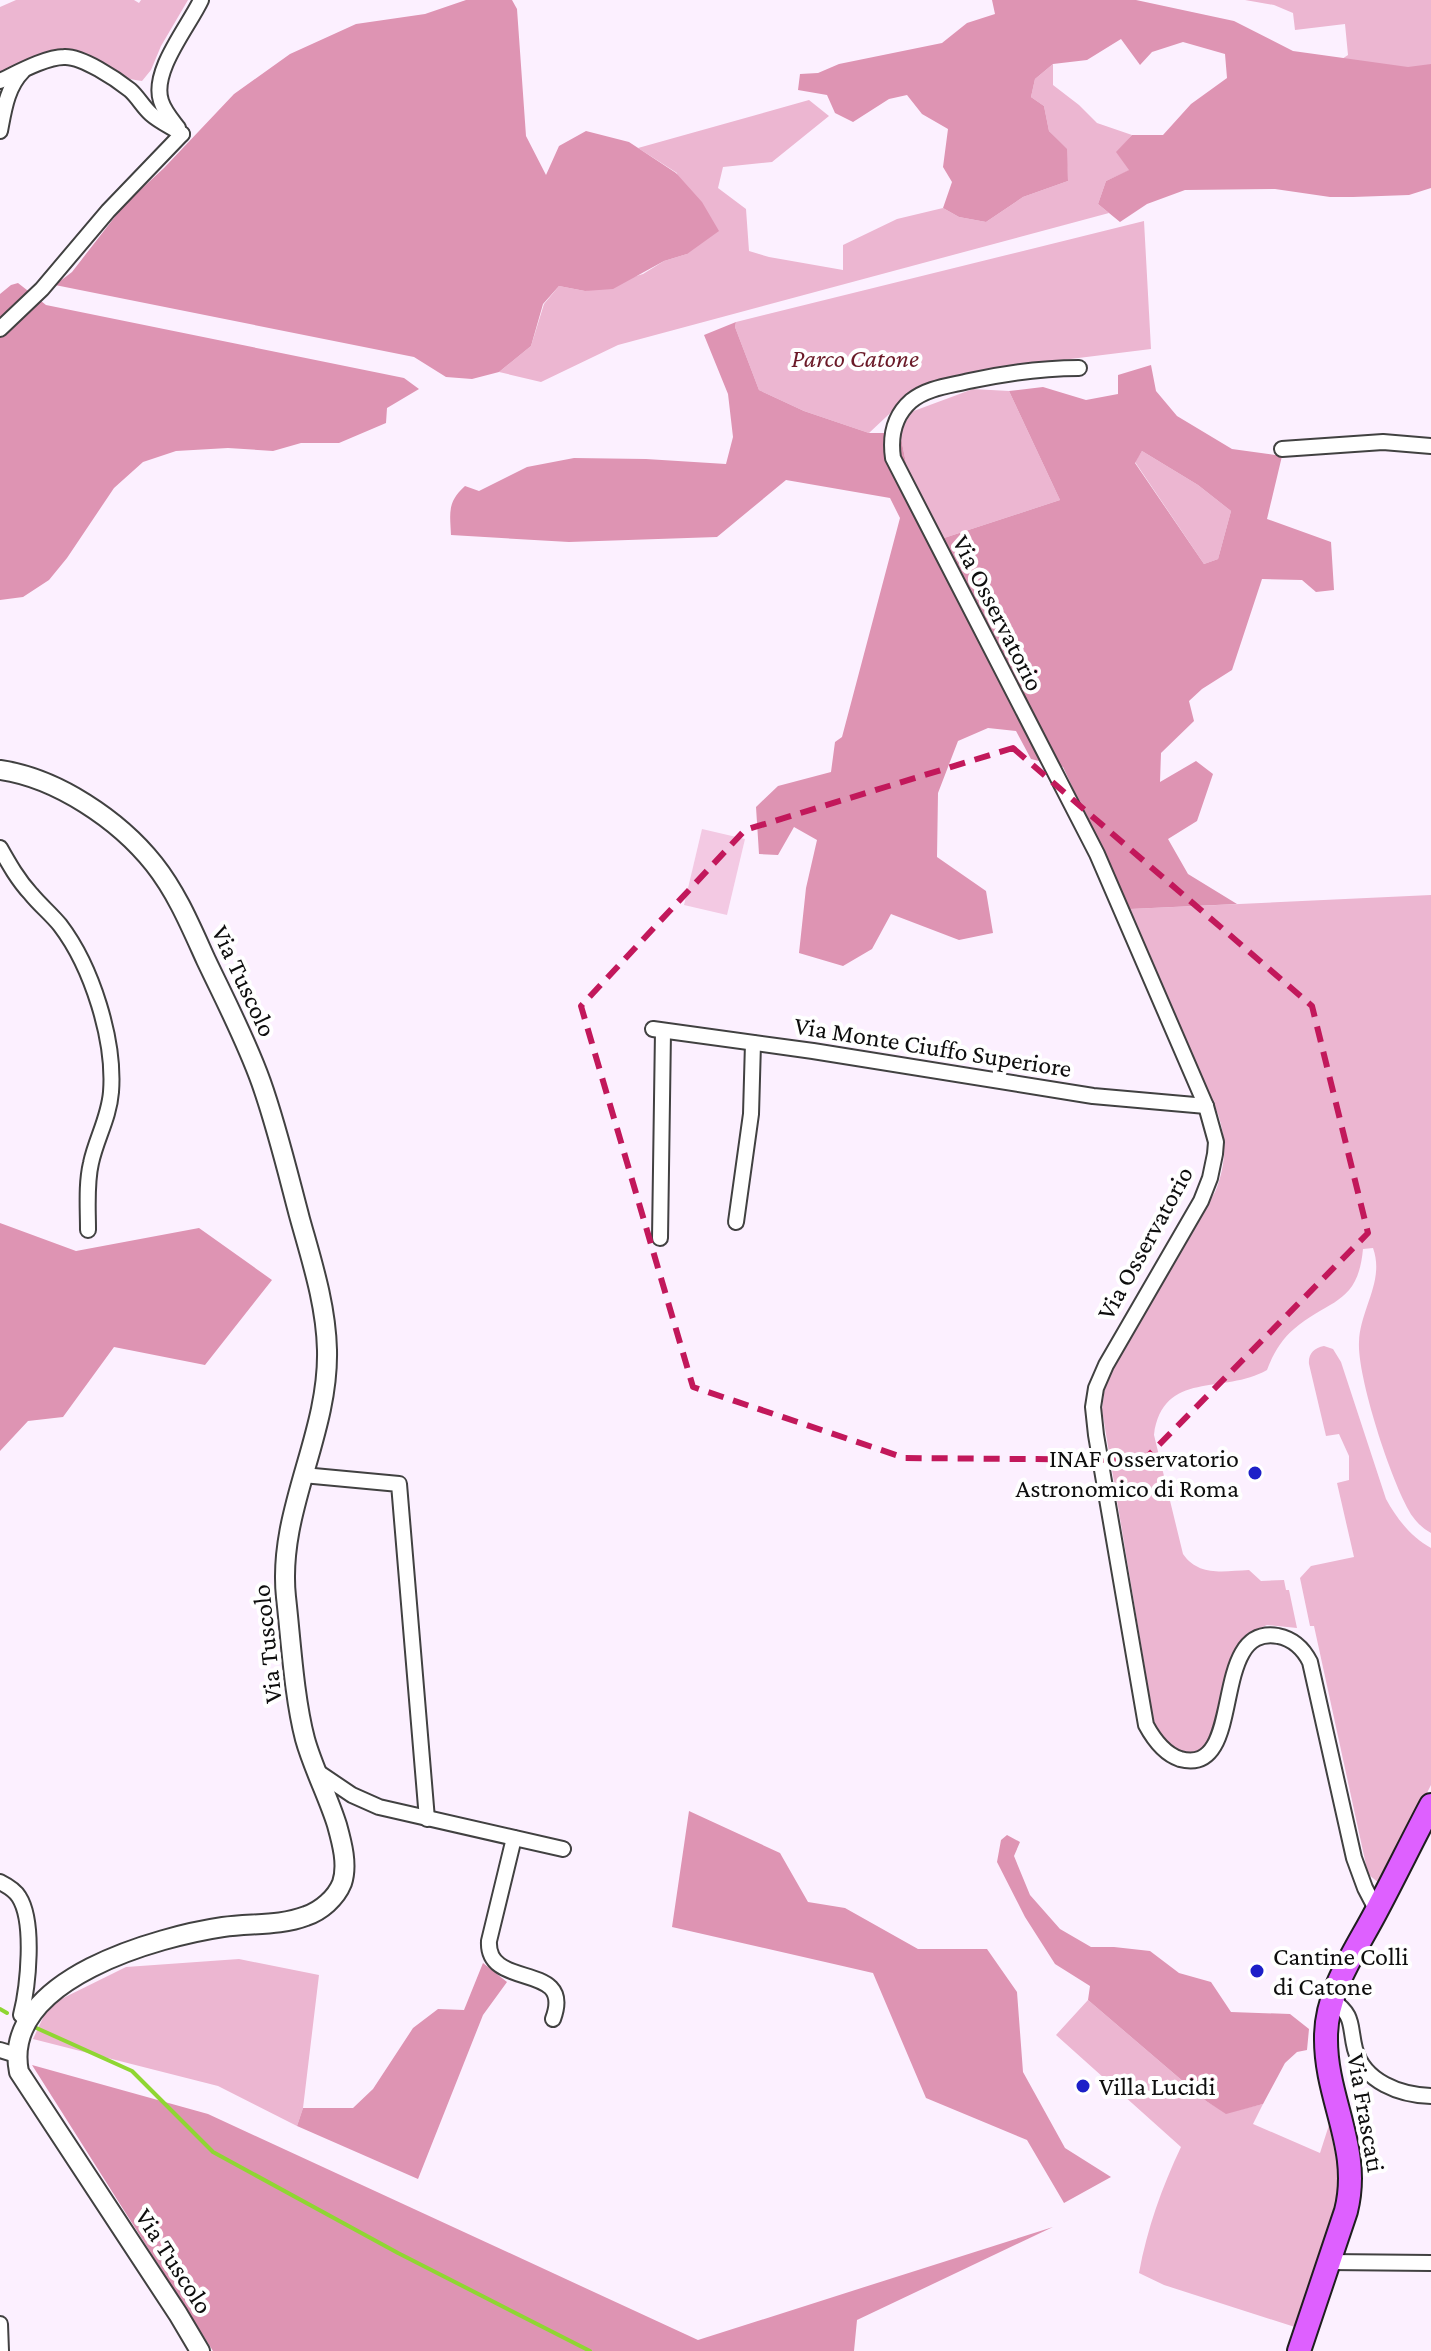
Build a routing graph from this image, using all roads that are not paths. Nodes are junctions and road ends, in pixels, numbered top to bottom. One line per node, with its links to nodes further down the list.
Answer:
1 (201, 0): 5 (street)
2 (27, 69): 3 (street); 4 (street); 5 (street)
3 (0, 81)
4 (0, 131)
5 (182, 134): 6 (street)
6 (0, 329)
7 (1079, 368): 13 (street, Via Osservatorio)
8 (1431, 446): 9 (street)
9 (1282, 449)
10 (0, 770): 17 (street, Via Tuscolo)
11 (0, 848): 15 (street)
12 (753, 1043): 13 (street, Via Monte Ciuffo Superiore); 14 (street); 16 (street, Via Monte Ciuffo Superiore)
13 (1206, 1106): 24 (street, Via Osservatorio)
14 (736, 1222)
15 (88, 1230)
16 (660, 1238)
17 (303, 1475): 18 (street, Via Tuscolo); 20 (street)
18 (315, 1770): 20 (street); 26 (street, Via Tuscolo)
19 (1431, 1805): 24 (main road, Via Frascati)
20 (427, 1819): 21 (street)
21 (514, 1838): 22 (street); 27 (street)
22 (563, 1849)
23 (0, 1882): 26 (street)
24 (1377, 1911): 25 (main road, Via Frascati)
25 (1332, 2000): 29 (street); 30 (main road, Via Frascati)
26 (21, 2015): 28 (street, Via Tuscolo)
27 (553, 2019)
28 (6, 2052): 34 (street, Via Tuscolo)
29 (1431, 2096)
30 (1329, 2262): 31 (street); 35 (main road, Via Frascati)
31 (1431, 2263)
32 (0, 2324): 33 (street)
33 (1, 2351)
34 (200, 2351)
35 (1299, 2351)

